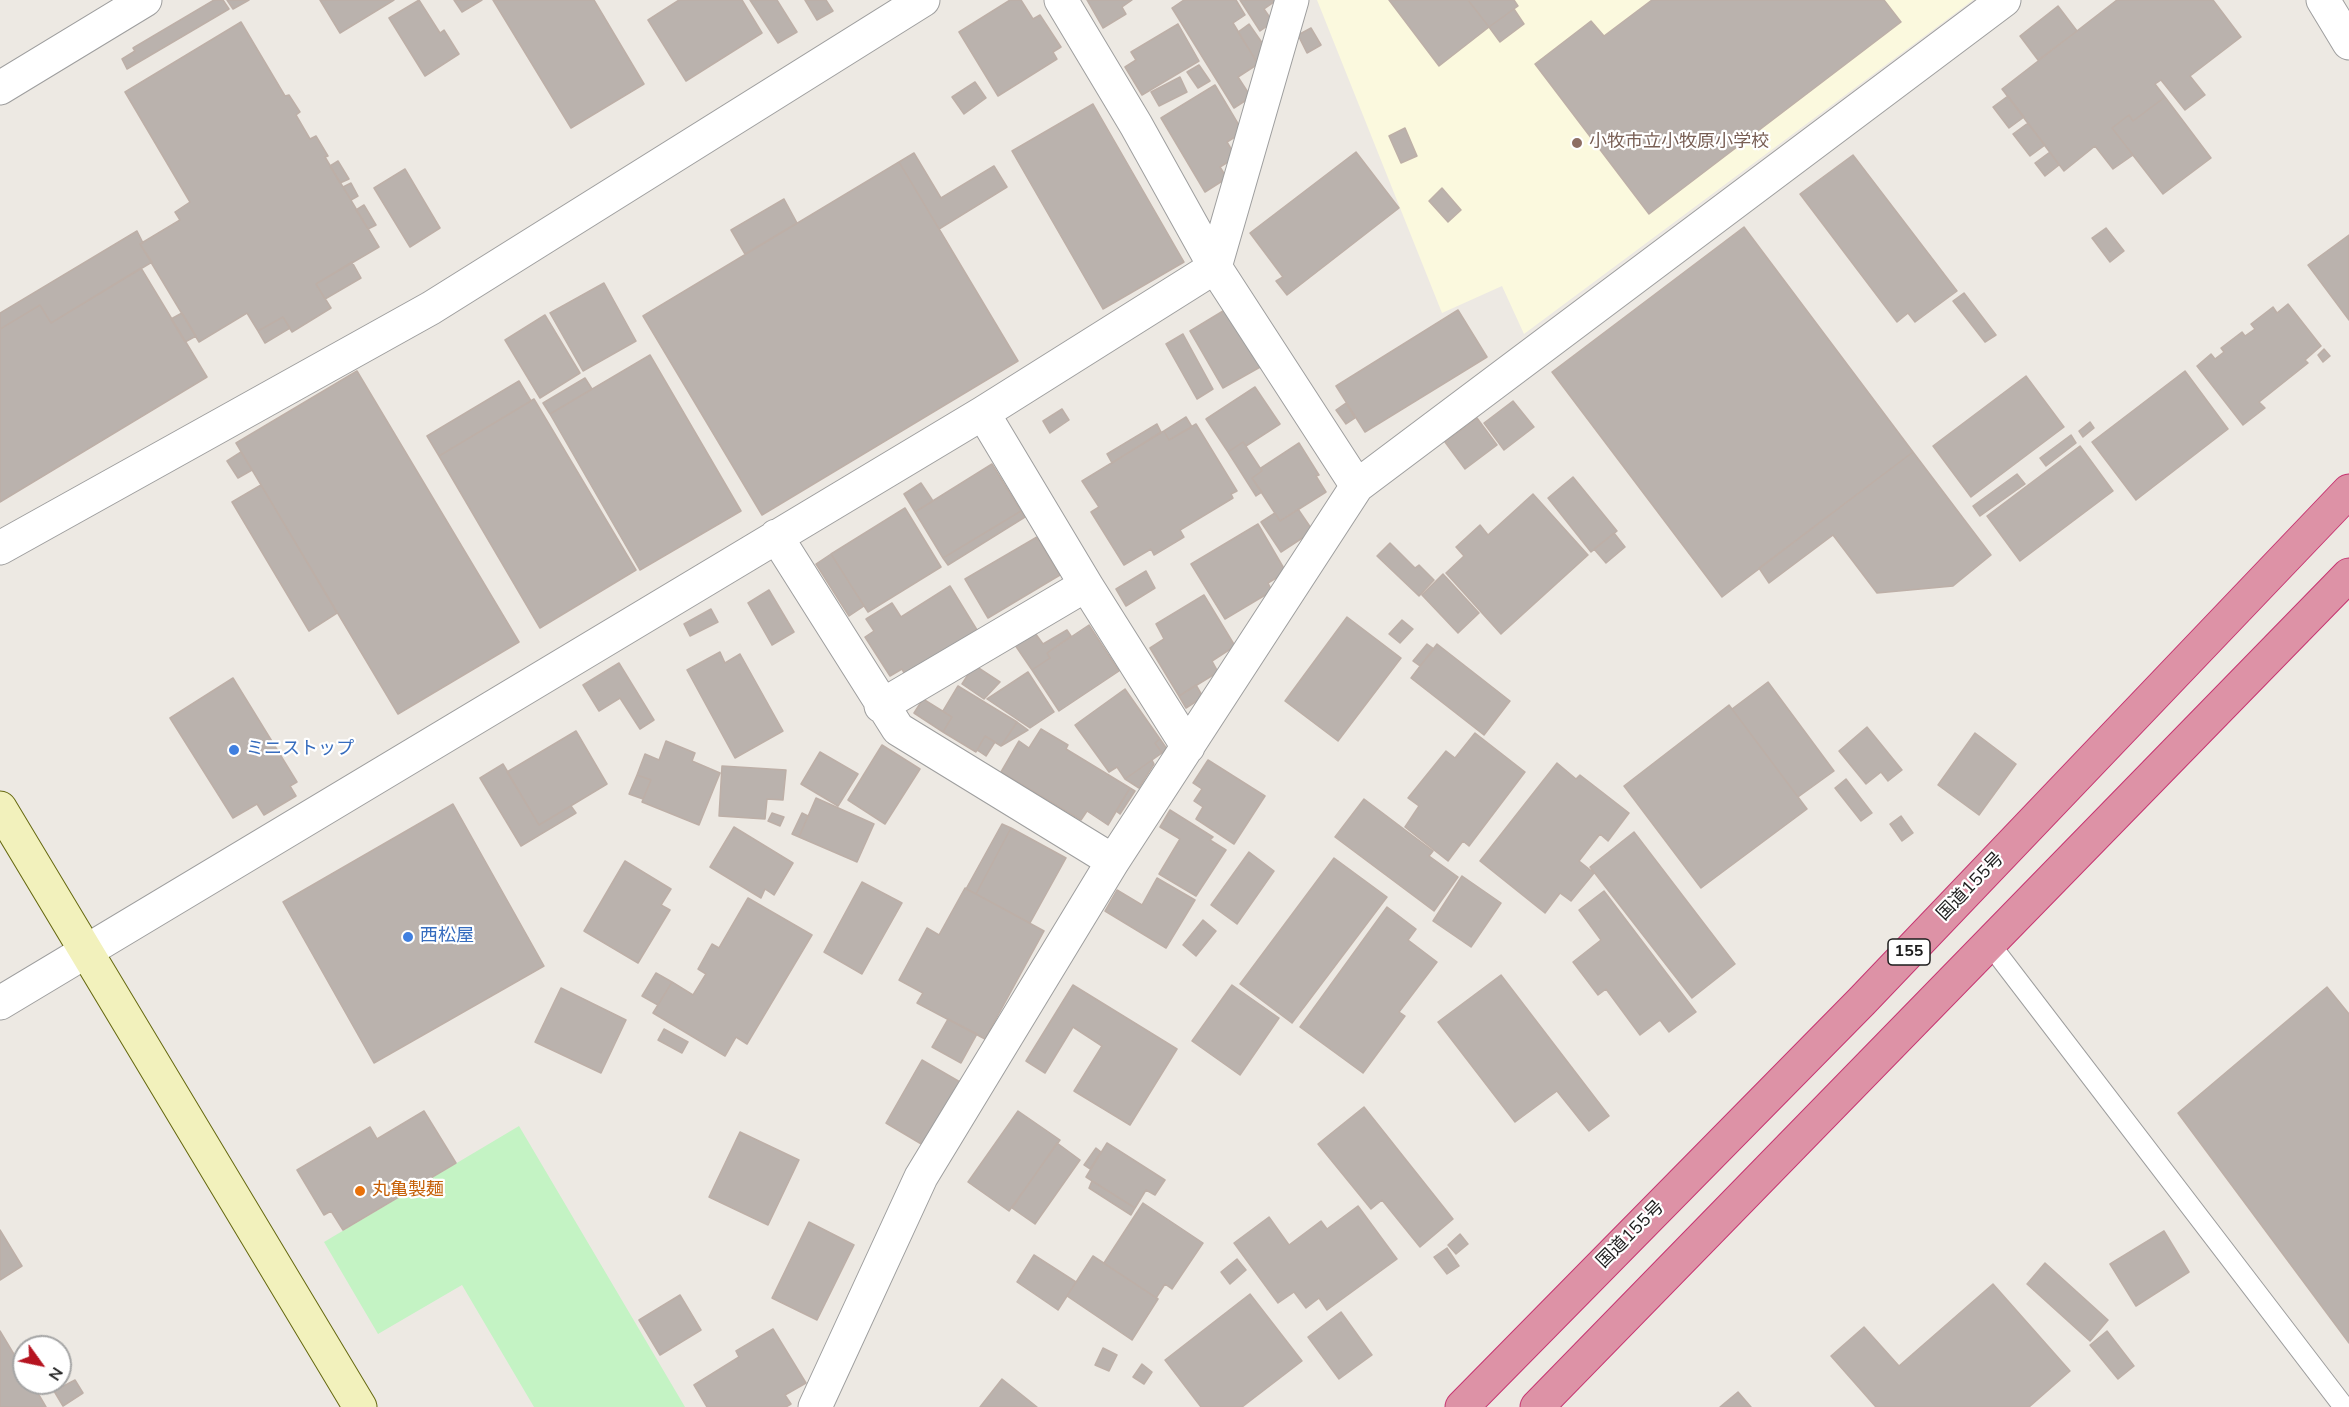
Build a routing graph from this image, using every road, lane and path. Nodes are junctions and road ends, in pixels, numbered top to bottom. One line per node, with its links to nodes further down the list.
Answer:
1 (145, 0): 8 (street)
2 (923, 0): 14 (street)
3 (1061, 0): 9 (street)
4 (1292, 0): 9 (street)
5 (2004, 0): 11 (street)
6 (2323, 0): 7 (street)
7 (2349, 43)
8 (0, 88)
9 (1215, 267): 10 (street); 11 (street)
10 (983, 413): 13 (street); 16 (street)
11 (1357, 486): 18 (street)
12 (2349, 491): 26 (highway, 国道155号 / 155)
13 (776, 536): 17 (street); 22 (street)
14 (0, 548)
15 (2349, 575): 21 (highway)
16 (1086, 585): 17 (street); 18 (street)
17 (881, 706): 20 (street)
18 (1188, 747): 20 (street)
19 (0, 808): 22 (street)
20 (1113, 861): 25 (street)
21 (1989, 944): 27 (highway); 28 (lane)
22 (86, 952): 23 (street); 24 (street)
23 (0, 1003)
24 (360, 1407)
25 (815, 1407)
26 (1462, 1407)
27 (1537, 1407)
28 (2344, 1407)

